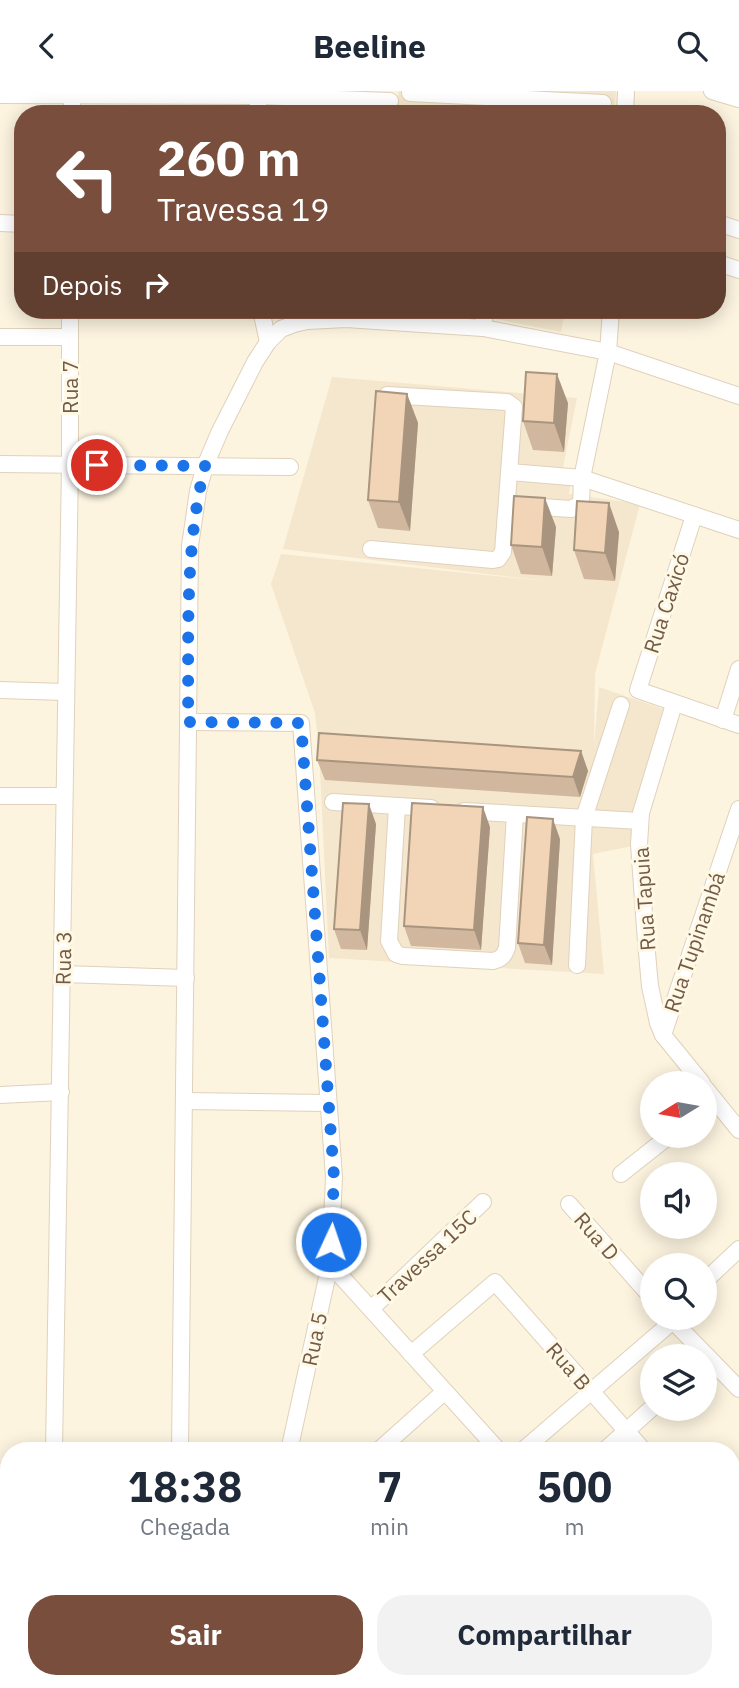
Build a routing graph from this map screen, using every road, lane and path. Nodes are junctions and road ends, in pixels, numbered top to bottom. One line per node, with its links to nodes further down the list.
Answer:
1 (712, 91): 7 (street)
2 (410, 93): 3 (street)
3 (450, 93): 9 (street)
4 (258, 94): 6 (street); 8 (street)
5 (0, 95): 6 (street)
6 (72, 96): 10 (street)
7 (739, 99)
8 (390, 102)
9 (603, 103)
10 (72, 105)
11 (70, 319): 19 (street, Rua 7)
12 (263, 319): 20 (street)
13 (318, 319): 20 (street)
14 (396, 319): 17 (street)
15 (484, 319): 17 (street)
16 (610, 319): 21 (street)
17 (483, 328): 21 (street)
18 (0, 337): 19 (street)
19 (70, 337): 25 (street, Rua 7)
20 (268, 342): 26 (street)
21 (608, 352): 23 (street); 29 (street)
22 (385, 395): 28 (street)
23 (739, 396)
24 (0, 464): 25 (street)
25 (70, 465): 26 (street); 36 (street, Rua 3)
26 (205, 466): 27 (street); 39 (street)
27 (290, 467)
28 (510, 472): 29 (street); 30 (street)
29 (582, 478): 30 (street); 31 (street)
30 (508, 505): 33 (street)
31 (694, 516): 32 (street); 37 (street, Rua Caxicó)
32 (739, 530)
33 (372, 549)
34 (739, 669): 40 (street)
35 (0, 690): 36 (street)
36 (65, 692): 42 (street, Rua 3)
37 (674, 704): 40 (street); 48 (street, Rua Tapuia)
38 (621, 705): 47 (street)
39 (188, 722): 51 (street); 57 (street, Rua 5)
40 (731, 723)
41 (0, 796): 42 (street)
42 (64, 796): 50 (street, Rua 3)
43 (333, 802): 44 (street)
44 (397, 806): 46 (street); 46 (street)
45 (739, 809): 52 (street, Rua Tupinambá)
46 (515, 814): 47 (street)
47 (584, 818): 48 (street); 49 (street)
48 (637, 821): 52 (street, Rua Tapuia)
49 (577, 965)
50 (62, 974): 51 (street); 54 (street, Rua 3)
51 (186, 978): 56 (street)
52 (663, 1035): 53 (street, Rua Tapuia)
53 (692, 1071)
54 (61, 1092): 55 (street); 79 (street, Rua 3)
55 (0, 1095)
56 (185, 1101): 57 (street); 80 (street)
57 (328, 1103): 65 (street, Rua 5)
58 (718, 1107): 59 (street)
59 (738, 1124)
60 (654, 1148): 61 (street)
61 (621, 1174)
62 (483, 1202): 68 (street, Travessa 15C)
63 (569, 1204): 67 (street, Rua D)
64 (739, 1249): 66 (street)
65 (330, 1264): 68 (street); 81 (street, Rua 5)
66 (717, 1270)
67 (640, 1284)
68 (371, 1309): 72 (street)
69 (659, 1330): 75 (street)
70 (681, 1330): 71 (street)
71 (694, 1344)
72 (411, 1354): 75 (street, Rua B); 76 (street)
73 (717, 1367): 74 (street)
74 (739, 1388)
75 (591, 1391): 78 (street, Rua B); 84 (street)
76 (444, 1392): 82 (street); 83 (street)
77 (640, 1419): 78 (street)
78 (626, 1432): 85 (street); 86 (street, Rua B)
79 (54, 1442)
80 (180, 1442)
81 (291, 1442)
82 (387, 1442)
83 (491, 1442)
84 (532, 1442)
85 (614, 1442)
86 (635, 1442)

